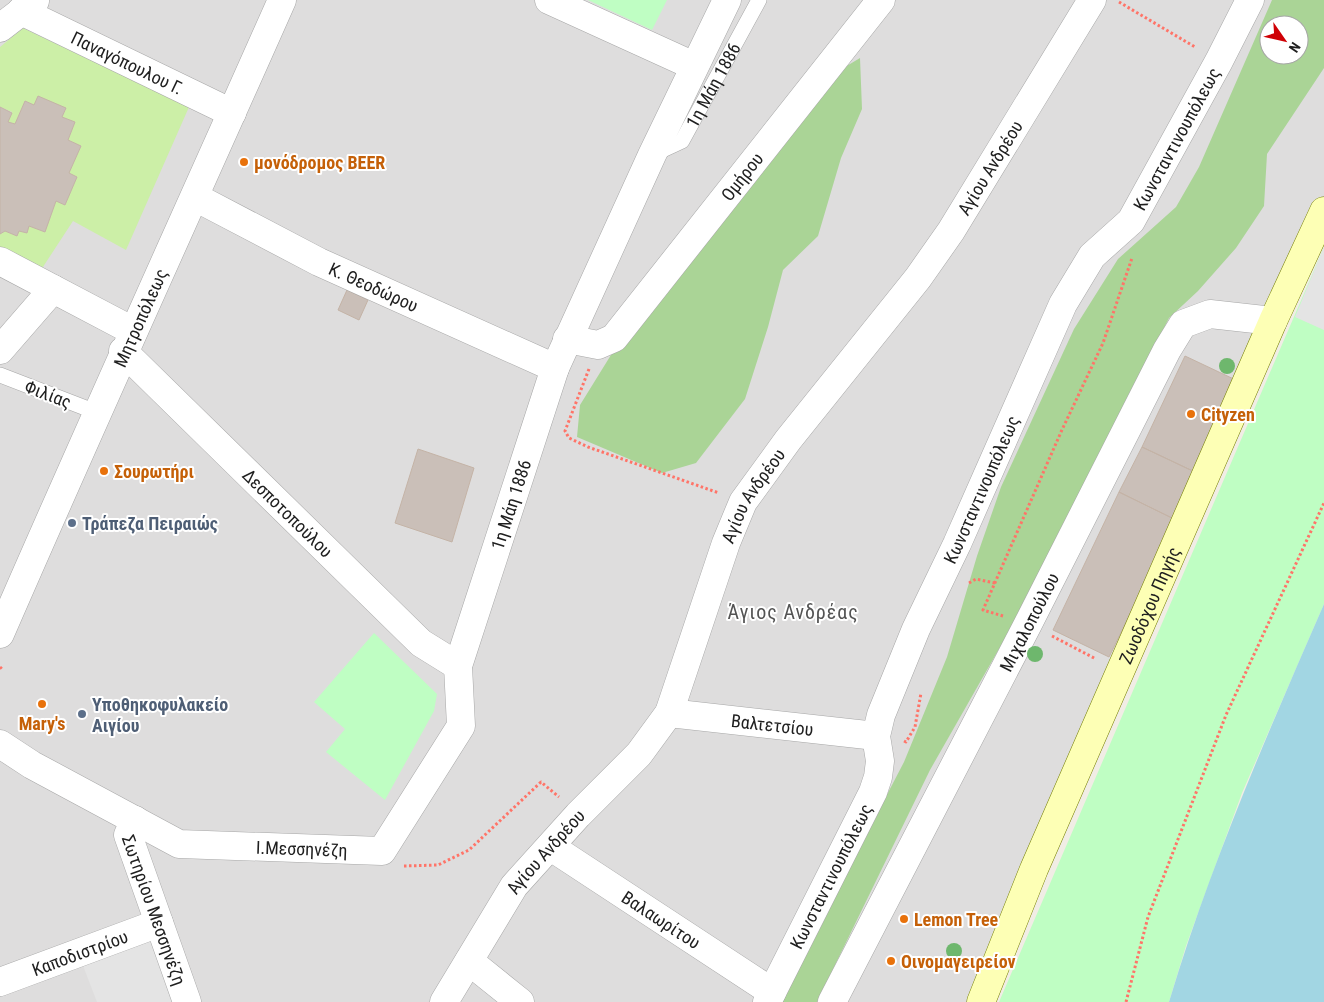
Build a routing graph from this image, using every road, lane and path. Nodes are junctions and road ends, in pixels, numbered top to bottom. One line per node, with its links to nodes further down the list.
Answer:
1 (282, 0): 13 (street, Μητροπόλεως)
2 (549, 0): 12 (street)
3 (727, 0): 12 (street, 1η Μάη 1886)
4 (759, 0): 14 (lane, 1η Μάη 1886)
5 (881, 0): 23 (street, Ομήρου)
6 (1092, 0): 28 (street, Αγίου Ανδρέου)
7 (1116, 0): 11 (path)
8 (1248, 1): 11 (street, Κωνσταντινουπόλεως)
9 (29, 6): 10 (street); 13 (street, Παναγόπουλου Γ.)
10 (0, 28)
11 (1219, 61): 34 (street, Κωνσταντινουπόλεως)
12 (694, 66): 14 (street, 1η Μάη 1886)
13 (232, 113): 15 (street, Μητροπόλεως)
14 (652, 155): 21 (street, 1η Μάη 1886)
15 (195, 197): 22 (street, Μητροπόλεως); 25 (street, Κ. Θεοδώρου)
16 (1324, 211): 20 (main road, Ζωοδόχου Πηγής)
17 (1134, 254): 30 (path)
18 (0, 261): 19 (street, Δεσποτοπούλου)
19 (53, 289): 22 (street, Δεσποτοπούλου); 24 (street)
20 (1273, 321): 30 (street, Μιχαλοπούλου); 48 (main road, Ζωοδόχου Πηγής)
21 (567, 339): 23 (street); 25 (street, 1η Μάη 1886)
22 (128, 341): 27 (street, Μητροπόλεως); 32 (street, Δεσποτοπούλου)
23 (598, 345): 28 (path)
24 (0, 350)
25 (555, 368): 32 (street, 1η Μάη 1886)
26 (0, 375): 27 (lane, Φιλίας)
27 (96, 412): 31 (street, Μητροπόλεως)
28 (743, 502): 33 (street, Αγίου Ανδρέου)
29 (1324, 503): 49 (path)
30 (1028, 624): 47 (street, Μιχαλοπούλου)
31 (0, 634)
32 (458, 666): 39 (street, 1η Μάη 1886)
33 (669, 712): 34 (street, Βαλτετσίου); 36 (street, Αγίου Ανδρέου)
34 (876, 736): 43 (street, Κωνσταντινουπόλεως)
35 (0, 744): 37 (street, Ι.Μεσσηνέζη)
36 (578, 815): 38 (street, Αγίου Ανδρέου); 39 (path)
37 (135, 820): 39 (street, Ι.Μεσσηνέζη); 40 (street, Σωτηρίου Μεσσηνέζη)
38 (551, 847): 41 (street, Αγίου Ανδρέου); 43 (street, Βαλαωρίτου)
39 (382, 851)
40 (159, 923): 42 (street, Καποδιστρίου); 44 (street, Σωτηρίου Μεσσηνέζη)
41 (469, 961): 45 (street, Αγίου Ανδρέου); 46 (street)
42 (0, 982)
43 (769, 997)
44 (187, 1002)
45 (444, 1002)
46 (520, 1002)
47 (832, 1002)
48 (981, 1002)
49 (1126, 1002)

